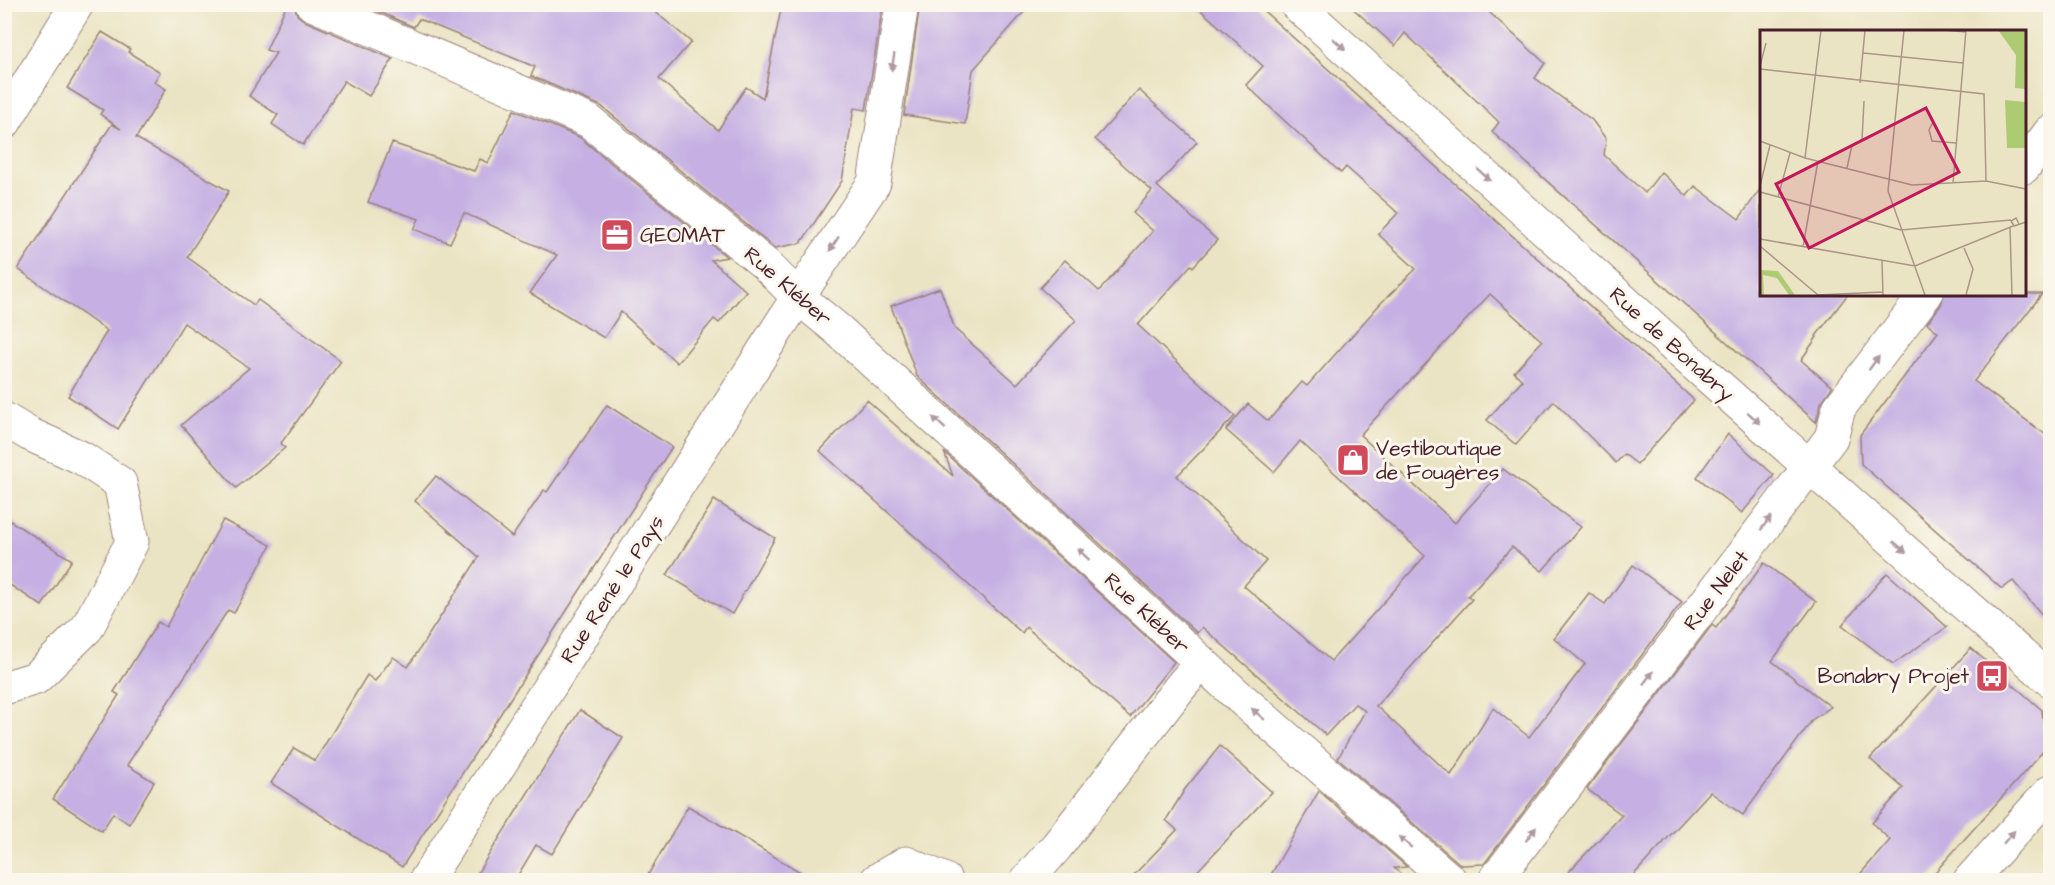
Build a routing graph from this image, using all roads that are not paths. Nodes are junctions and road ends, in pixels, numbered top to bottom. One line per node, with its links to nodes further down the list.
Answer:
1 (77, 4): 5 (street)
2 (312, 4): 9 (street, Rue Kléber)
3 (902, 4): 9 (street, Rue René le Pays, one-way to 9)
4 (1296, 4): 11 (street, Rue de Bonabry, one-way to 11)
5 (4, 123)
6 (2050, 132): 7 (street)
7 (2025, 166)
8 (1924, 296): 11 (street, Rue Nelet, one-way to 8)
9 (798, 297): 12 (street, Rue Kléber, one-way to 9); 16 (street, Rue René le Pays)
10 (4, 419): 14 (street)
11 (1809, 467): 13 (street, Rue de Bonabry, one-way to 13); 21 (street, Rue Nelet, one-way to 11)
12 (1201, 663): 19 (street, Rue Kléber); 20 (street, Rue Kléber, one-way to 12)
13 (2050, 680)
14 (8, 687)
15 (2050, 792): 22 (street, one-way to 15)
16 (426, 880)
17 (877, 880): 18 (street)
18 (945, 880)
19 (1027, 880)
20 (1449, 880)
21 (1495, 880)
22 (1970, 880)

